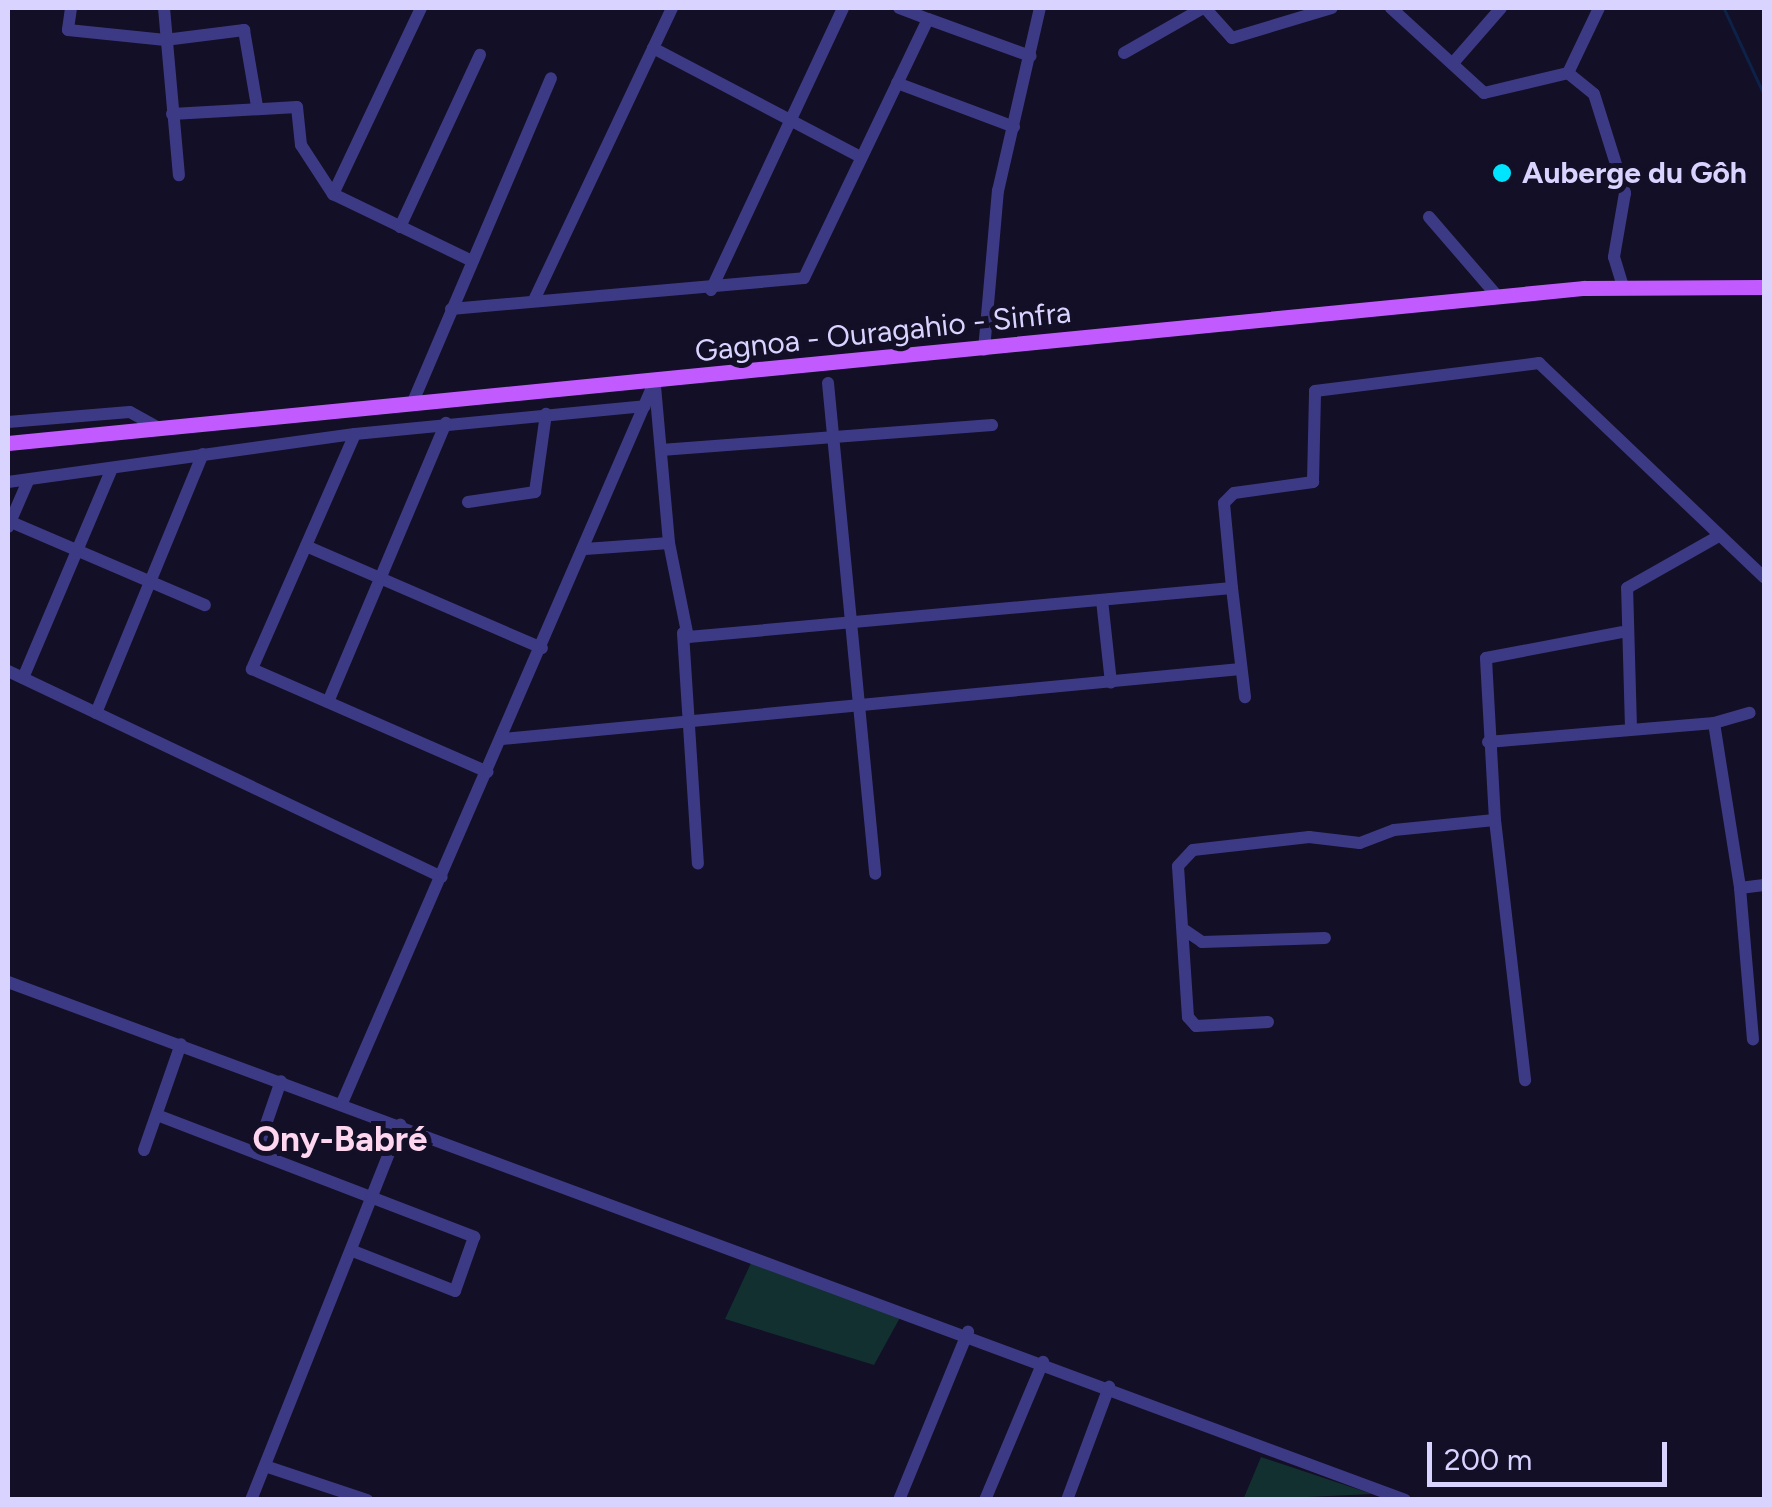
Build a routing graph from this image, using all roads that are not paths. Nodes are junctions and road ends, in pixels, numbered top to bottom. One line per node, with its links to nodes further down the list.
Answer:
1 (71, 8): 14 (street)
2 (164, 8): 14 (street)
3 (420, 8): 29 (street)
4 (672, 8): 15 (street)
5 (844, 8): 25 (street)
6 (900, 8): 13 (street)
7 (1040, 8): 18 (street)
8 (1204, 8): 9 (street); 16 (street)
9 (1332, 8)
10 (1391, 8): 19 (street)
11 (1502, 8): 19 (street)
12 (1599, 8): 20 (street)
13 (928, 19): 18 (street); 22 (street)
14 (165, 40): 23 (street); 24 (street)
15 (653, 48): 25 (street); 37 (street)
16 (1124, 52)
17 (480, 54): 31 (street)
18 (1030, 56): 26 (street)
19 (1453, 63): 20 (street)
20 (1568, 72): 33 (street)
21 (551, 78): 32 (street)
22 (897, 83): 26 (street); 27 (street)
23 (256, 106): 24 (street); 29 (street)
24 (172, 114): 28 (street)
25 (788, 119): 27 (street); 35 (street)
26 (1014, 127): 39 (street)
27 (861, 157): 35 (street)
28 (178, 174)
29 (332, 194): 31 (street)
30 (1429, 216): 36 (street)
31 (400, 227): 32 (street)
32 (472, 261): 38 (street)
33 (1623, 286): 34 (main road, Gagnoa - Ouragahio - Sinfra); 36 (main road, Gagnoa - Ouragahio - Sinfra)
34 (1764, 287)
35 (711, 290): 37 (street)
36 (1498, 296): 39 (main road, Gagnoa - Ouragahio - Sinfra)
37 (535, 298): 38 (street)
38 (452, 309): 42 (street)
39 (984, 350): 41 (main road, Gagnoa - Ouragahio - Sinfra)
40 (828, 383): 50 (street)
41 (654, 384): 42 (main road, Gagnoa - Ouragahio - Sinfra); 43 (street); 52 (street)
42 (412, 404): 48 (main road, Gagnoa - Ouragahio - Sinfra)
43 (645, 406): 44 (street); 62 (street)
44 (546, 414): 46 (street); 57 (street)
45 (8, 422): 48 (street)
46 (446, 422): 49 (street); 66 (street)
47 (992, 424): 50 (street)
48 (159, 428): 51 (main road, Gagnoa - Ouragahio - Sinfra)
49 (355, 434): 53 (street); 61 (street)
50 (834, 436): 52 (street); 70 (street)
51 (8, 443)
52 (661, 450): 60 (street)
53 (203, 454): 54 (street); 65 (street)
54 (112, 468): 55 (street); 63 (street)
55 (28, 481): 56 (street); 58 (street)
56 (8, 482)
57 (468, 502)
58 (9, 526): 63 (street)
59 (1719, 536): 64 (street); 67 (street); 71 (street)
60 (670, 543): 62 (street); 72 (street)
61 (306, 546): 66 (street); 79 (street)
62 (585, 548): 73 (street)
63 (78, 550): 65 (street); 76 (street)
64 (1764, 577)
65 (151, 579): 69 (street); 82 (street)
66 (382, 579): 73 (street); 79 (street)
67 (1232, 588): 68 (street); 74 (street)
68 (1102, 600): 70 (street); 77 (street)
69 (205, 605)
70 (856, 620): 72 (street); 80 (street)
71 (1622, 632): 85 (street); 87 (street)
72 (683, 633): 83 (street)
73 (542, 648): 86 (street)
74 (1242, 669): 77 (street); 78 (street)
75 (8, 670): 76 (street)
76 (24, 678): 82 (street)
77 (1112, 683): 80 (street)
78 (1245, 697)
79 (328, 702): 88 (street)
80 (862, 707): 83 (street); 91 (street)
81 (1750, 712): 84 (street)
82 (96, 713): 92 (street)
83 (688, 723): 86 (street); 90 (street)
84 (1714, 723): 85 (street); 94 (street)
85 (1632, 728): 87 (street)
86 (502, 739): 88 (street)
87 (1488, 742): 89 (street)
88 (488, 772): 92 (street)
89 (1496, 820): 95 (street); 101 (street)
90 (698, 864)
91 (875, 874)
92 (442, 876): 103 (street)
93 (1764, 885): 94 (street)
94 (1740, 888): 99 (street)
95 (1182, 929): 96 (street); 98 (street)
96 (1326, 938)
97 (8, 982): 100 (street)
98 (1268, 1022)
99 (1753, 1039)
100 (180, 1044): 102 (street); 104 (street)
101 (1525, 1080)
102 (281, 1081): 103 (street); 107 (street)
103 (342, 1103): 105 (street)
104 (157, 1114): 106 (street); 107 (street)
105 (400, 1125): 108 (street); 110 (street)
106 (144, 1150)
107 (256, 1153): 108 (street)
108 (373, 1198): 109 (street); 109 (street)
109 (353, 1252): 113 (street)
110 (968, 1332): 111 (street); 117 (street)
111 (1043, 1362): 112 (street); 118 (street)
112 (1109, 1387): 114 (street); 119 (street)
113 (265, 1466): 115 (street); 116 (street)
114 (1378, 1495): 120 (street)
115 (251, 1500)
116 (367, 1500)
117 (900, 1500)
118 (984, 1500)
119 (1067, 1500)
120 (1405, 1500)

